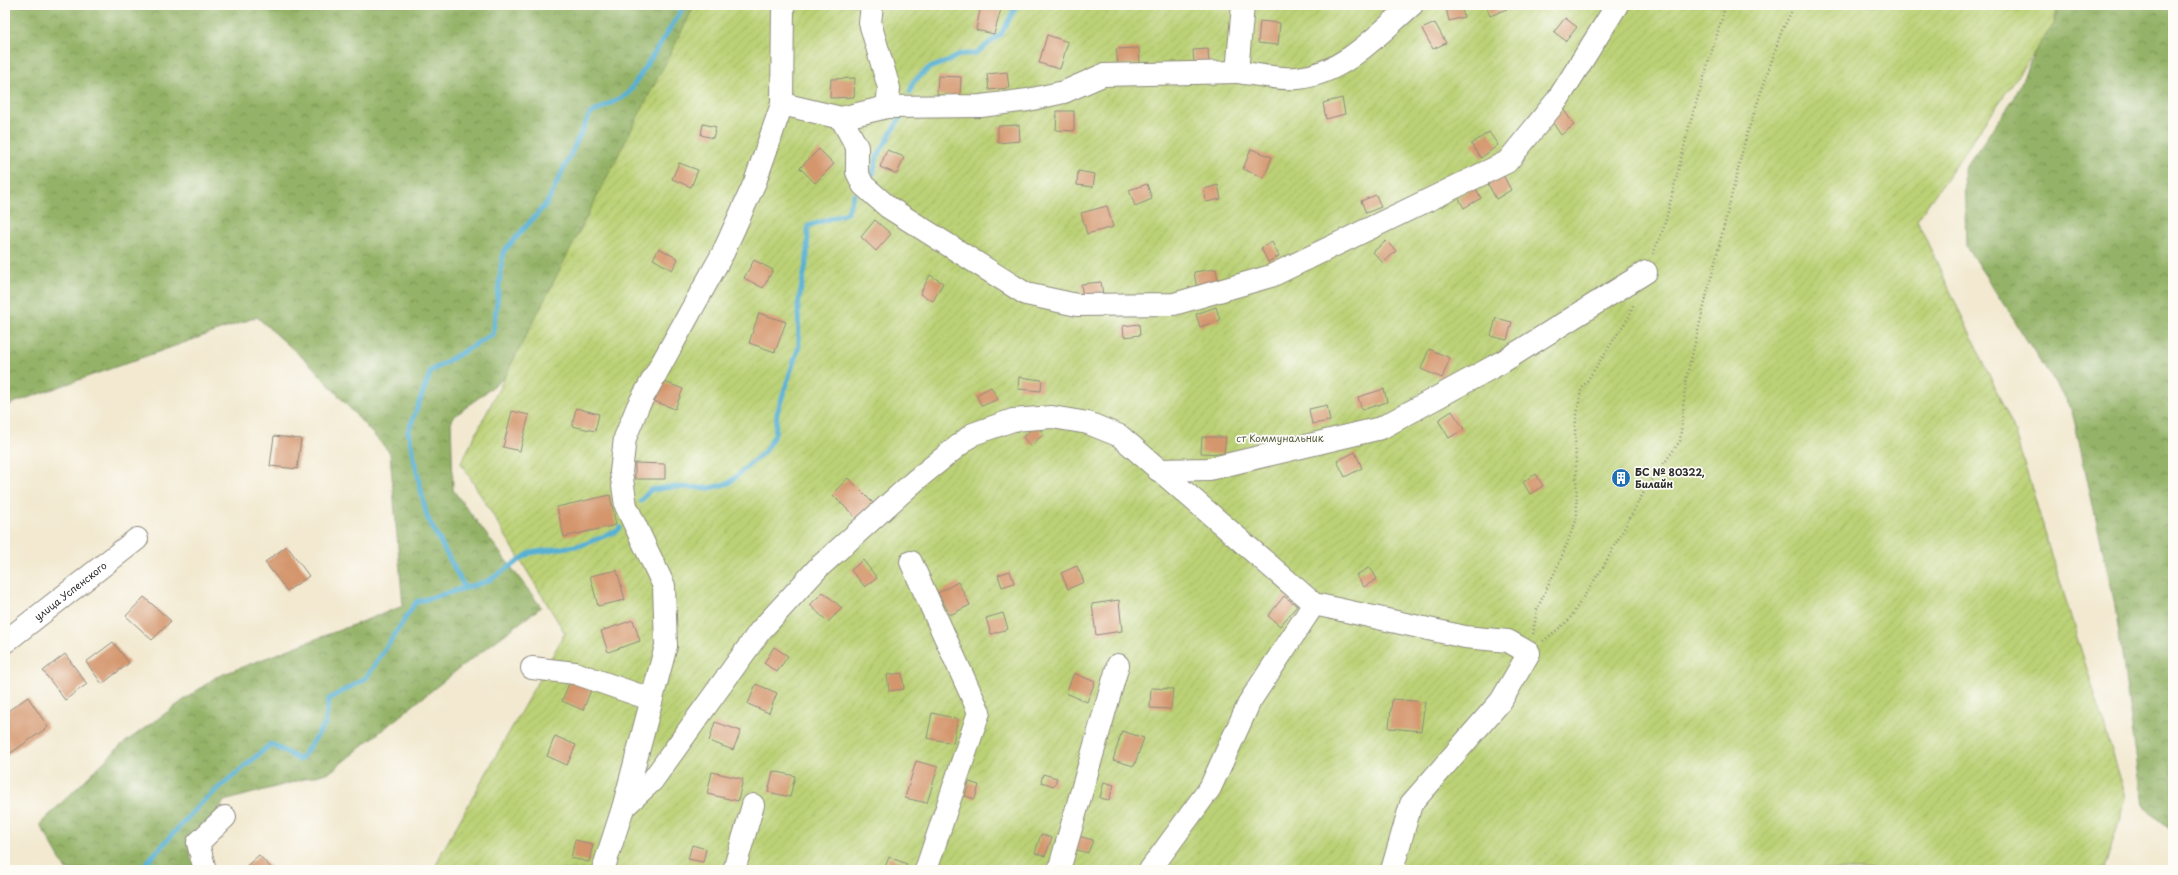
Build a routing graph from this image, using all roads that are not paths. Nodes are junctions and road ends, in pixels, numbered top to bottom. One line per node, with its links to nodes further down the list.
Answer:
1 (783, 5): 7 (street)
2 (872, 5): 8 (street)
3 (1243, 5): 6 (street)
4 (1412, 5): 6 (street)
5 (1617, 5): 9 (street)
6 (1237, 72): 8 (street)
7 (782, 104): 9 (street); 18 (street)
8 (887, 106): 9 (street)
9 (841, 118)
10 (1646, 272): 11 (street)
11 (1158, 470): 14 (street); 20 (street)
12 (137, 539): 15 (street, улица Успенского)
13 (911, 562): 25 (street)
14 (1314, 604): 27 (street); 28 (street)
15 (5, 642)
16 (1118, 665): 26 (street)
17 (532, 668): 18 (street)
18 (650, 699): 20 (street)
19 (753, 805): 24 (street)
20 (623, 808): 23 (street)
21 (225, 817): 22 (street)
22 (205, 870)
23 (603, 870)
24 (734, 870)
25 (926, 870)
26 (1059, 870)
27 (1150, 870)
28 (1392, 870)

